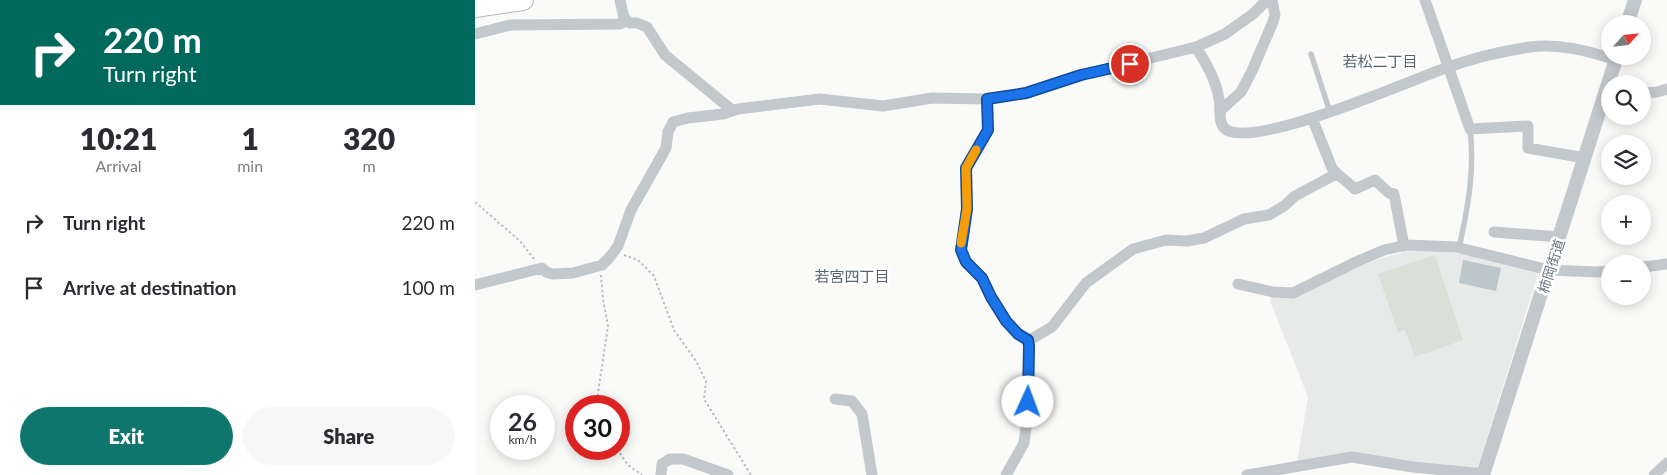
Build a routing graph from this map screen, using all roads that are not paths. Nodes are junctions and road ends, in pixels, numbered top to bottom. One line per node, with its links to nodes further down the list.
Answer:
1 (523, 0): 7 (highway)
2 (620, 0): 9 (street)
3 (1267, 0): 11 (street)
4 (1272, 0): 20 (street)
5 (1425, 0): 14 (street)
6 (1635, 0): 8 (street)
7 (475, 7)
8 (1630, 15)
9 (625, 18): 10 (street); 19 (street)
10 (475, 34)
11 (1196, 47): 17 (street); 20 (street)
12 (1311, 54): 21 (lane)
13 (1601, 54): 14 (street)
14 (1448, 67): 21 (street); 23 (street)
15 (1667, 89): 16 (street)
16 (1651, 92)
17 (987, 99): 19 (street); 36 (street)
18 (1601, 109): 24 (street, 柿岡街道)
19 (732, 110): 35 (street)
20 (1221, 110): 22 (street)
21 (1330, 112): 22 (street)
22 (1312, 118): 25 (street)
23 (1470, 129): 24 (street); 29 (lane)
24 (1585, 158): 27 (street, 柿岡街道)
25 (1336, 174): 28 (street); 36 (street)
26 (1494, 232): 27 (street)
27 (1560, 237): 32 (street, 柿岡街道)
28 (1403, 246): 29 (street); 34 (street)
29 (1459, 248): 32 (street)
30 (1667, 264): 31 (street)
31 (1651, 266)
32 (1549, 270): 33 (street); 39 (street, 柿岡街道)
33 (1601, 272)
34 (1238, 284)
35 (475, 285)
36 (1028, 340): 43 (street)
37 (835, 398): 42 (street)
38 (1667, 463): 45 (street)
39 (1484, 474): 44 (street)
40 (661, 475): 41 (street)
41 (728, 475)
42 (872, 475)
43 (1006, 475)
44 (1247, 475)
45 (1654, 475)

